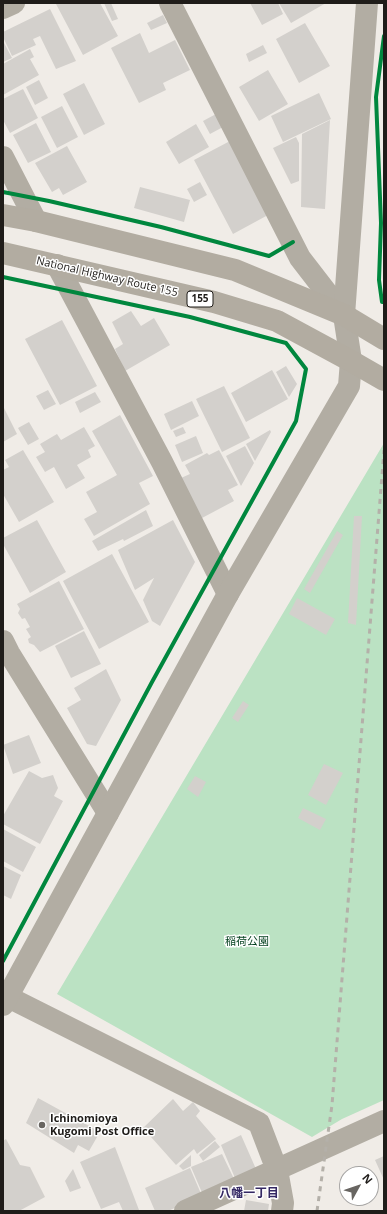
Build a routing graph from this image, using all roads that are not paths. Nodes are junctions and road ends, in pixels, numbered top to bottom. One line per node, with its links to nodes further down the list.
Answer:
1 (14, 3): 4 (street)
2 (170, 3): 10 (street)
3 (367, 3): 10 (street)
4 (3, 8)
5 (3, 157): 7 (street)
6 (3, 215): 7 (highway)
7 (36, 221): 10 (highway)
8 (3, 253): 9 (highway, National Highway Route 155 / 155)
9 (57, 266): 12 (highway, National Highway Route 155 / 155); 14 (street)
10 (344, 315): 11 (highway); 12 (street)
11 (384, 339)
12 (351, 361): 13 (highway, National Highway Route 155 / 155); 14 (street)
13 (384, 380)
14 (228, 594): 16 (street)
15 (5, 650): 16 (street)
16 (108, 813): 17 (street)
17 (5, 1001): 19 (street)
18 (384, 1121): 19 (street)
19 (277, 1170): 20 (street); 21 (street)
20 (185, 1211)
21 (282, 1211)

